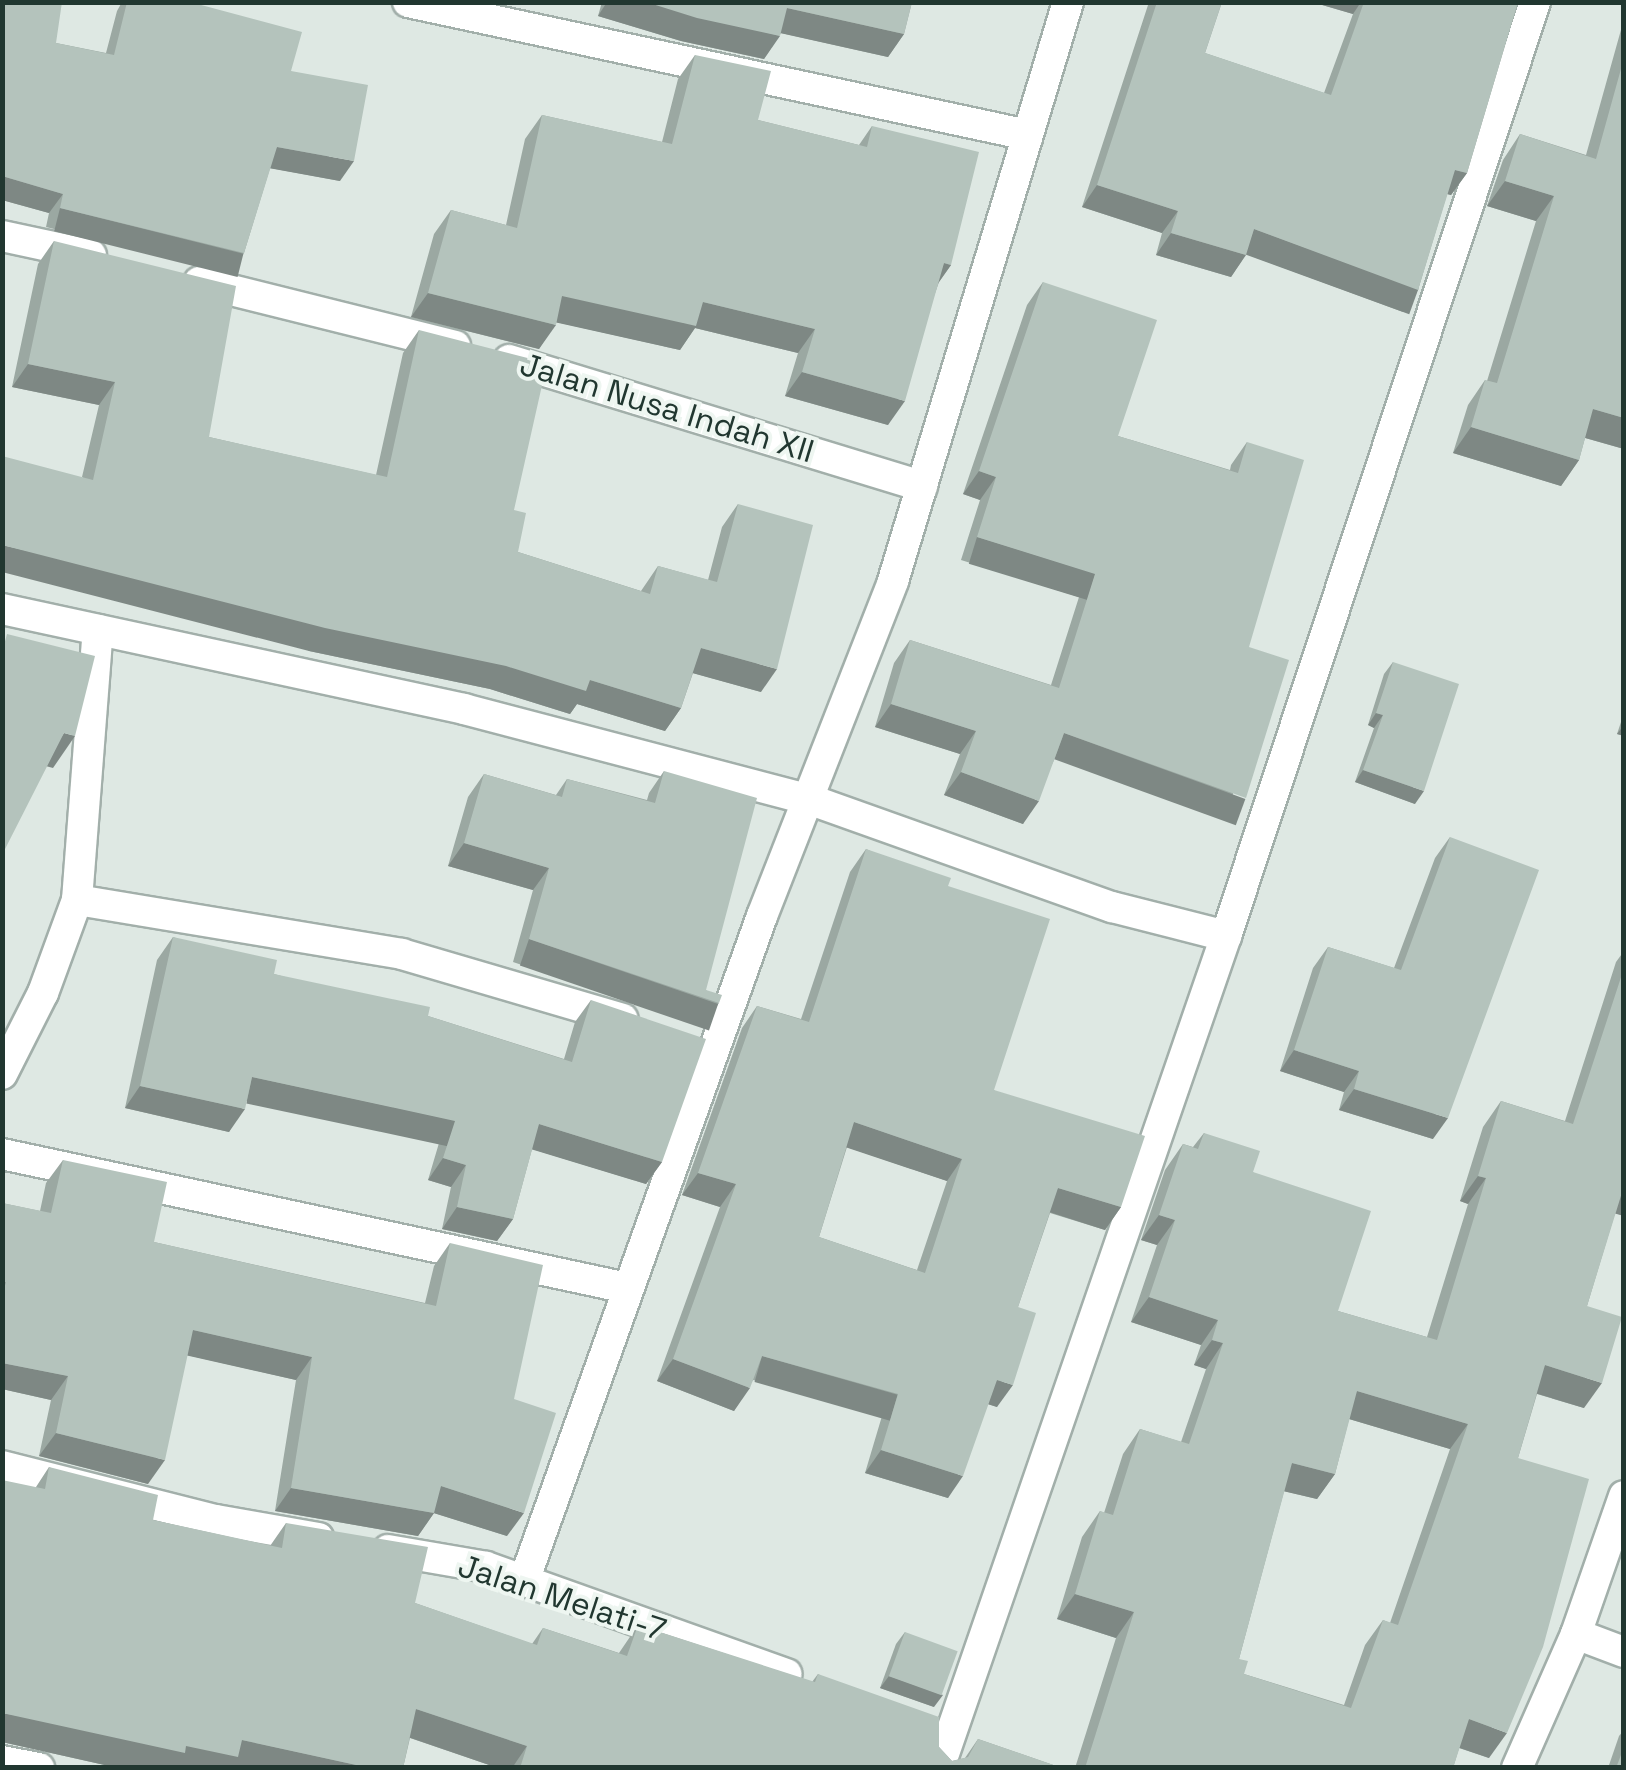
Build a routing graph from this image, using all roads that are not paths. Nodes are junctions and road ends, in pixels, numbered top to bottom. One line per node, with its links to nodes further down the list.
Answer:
1 (408, 2): 4 (street)
2 (1068, 2): 4 (street)
3 (1535, 2): 13 (street)
4 (1028, 136): 8 (street)
5 (2, 236): 6 (street)
6 (127, 264)
7 (164, 273): 8 (street, Jalan Nusa Indah XII)
8 (922, 486): 11 (street)
9 (2, 610): 10 (street)
10 (98, 630): 11 (street); 12 (street)
11 (808, 799): 13 (street); 16 (street)
12 (78, 900): 14 (street); 17 (street)
13 (1226, 936): 27 (street)
14 (648, 1028)
15 (685, 1040): 16 (street)
16 (716, 1050): 19 (street)
17 (2, 1074)
18 (2, 1154): 19 (street)
19 (628, 1288): 22 (street)
20 (2, 1466): 22 (street, Jalan Melati-7)
21 (1624, 1496): 23 (street)
22 (524, 1581): 25 (street, Jalan Melati-7)
23 (1576, 1634): 24 (street); 32 (street)
24 (1624, 1652)
25 (821, 1686)
26 (914, 1720): 27 (street)
27 (951, 1732): 28 (street); 31 (street)
28 (983, 1744)
29 (2, 1761): 30 (street)
30 (39, 1768)
31 (939, 1768)
32 (1517, 1768)

